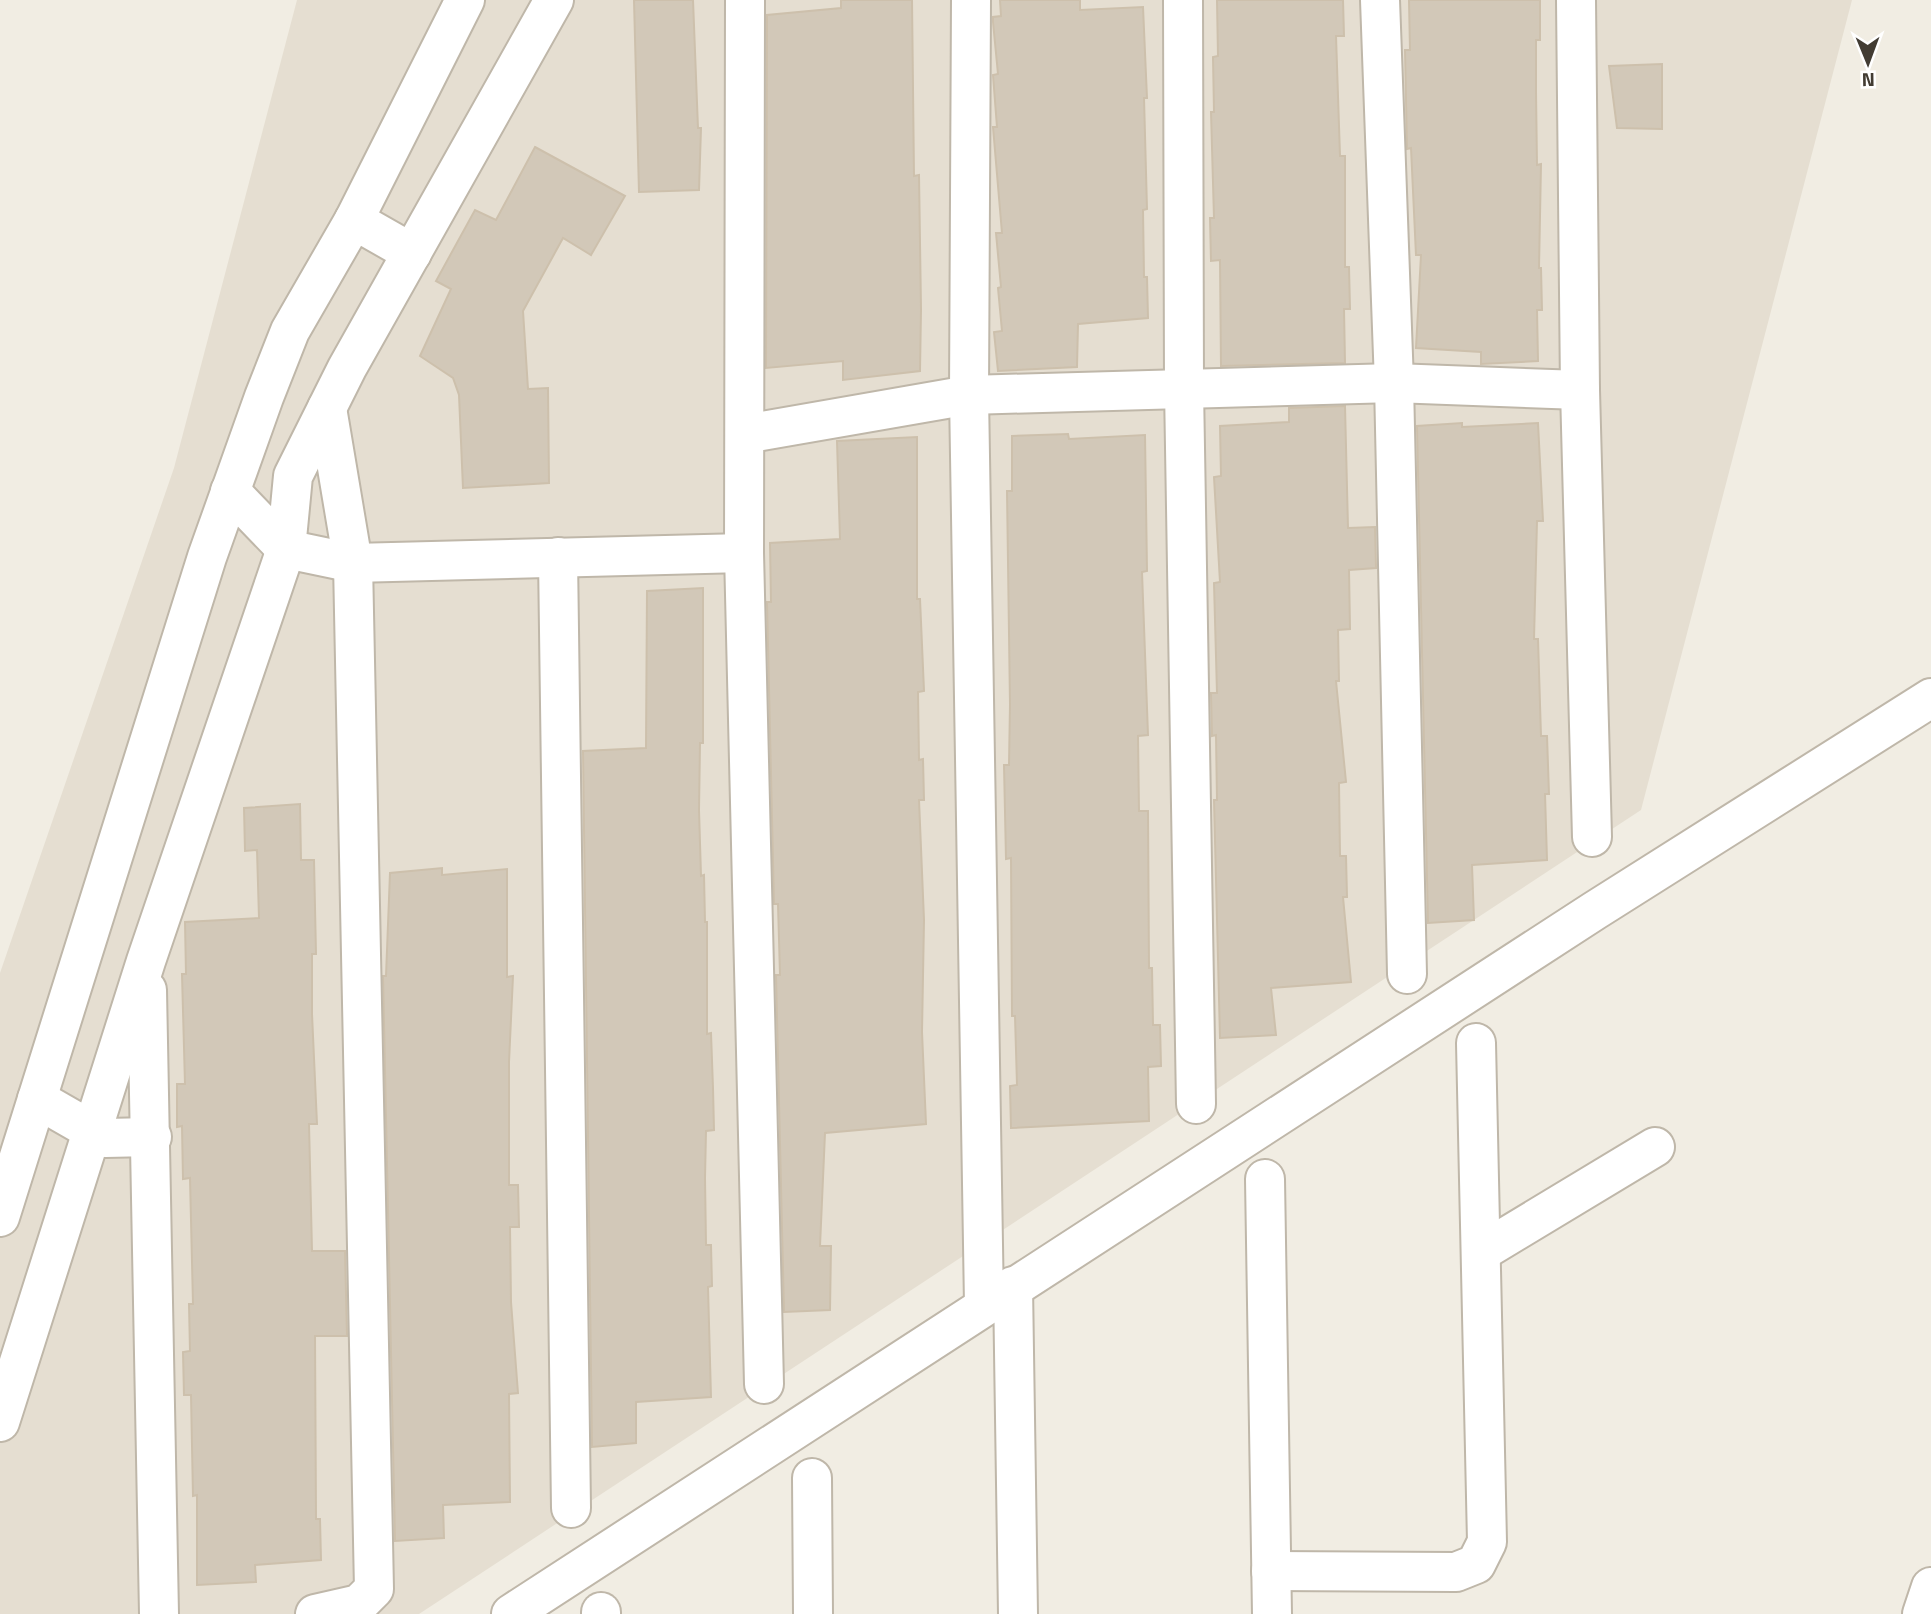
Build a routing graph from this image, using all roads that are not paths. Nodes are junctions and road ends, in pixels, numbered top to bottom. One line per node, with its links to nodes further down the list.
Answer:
1 (465, 0): 8 (street)
2 (554, 0): 9 (street)
3 (745, 0): 15 (street)
4 (971, 0): 13 (street)
5 (1183, 0): 11 (street)
6 (1380, 0): 10 (street)
7 (1576, 0): 12 (street)
8 (354, 220): 9 (street); 16 (street)
9 (412, 253): 14 (street)
10 (1394, 383): 11 (street); 12 (street); 24 (street)
11 (1184, 388): 13 (street); 27 (street)
12 (1580, 390): 22 (street)
13 (969, 395): 15 (street); 34 (street)
14 (327, 408): 17 (street); 20 (street)
15 (745, 434): 18 (street)
16 (230, 491): 17 (street); 26 (street)
17 (286, 549): 20 (street); 23 (street)
18 (744, 553): 19 (street); 35 (street)
19 (558, 557): 20 (street); 38 (street)
20 (353, 563): 42 (street)
21 (1931, 698): 34 (street)
22 (1592, 837)
23 (146, 961): 28 (street); 29 (street)
24 (1407, 974)
25 (1476, 1043): 33 (street)
26 (37, 1099): 28 (street); 32 (street)
27 (1196, 1104)
28 (92, 1130): 29 (street); 36 (street)
29 (152, 1137): 41 (street)
30 (1655, 1147): 33 (street)
31 (1265, 1179): 39 (street)
32 (0, 1217)
33 (1481, 1252): 39 (street)
34 (998, 1295): 43 (street); 45 (street)
35 (764, 1384)
36 (0, 1422)
37 (812, 1478): 44 (street)
38 (571, 1508)
39 (1271, 1571): 46 (street)
40 (1931, 1587): 47 (street)
41 (159, 1614)
42 (315, 1614)
43 (511, 1614)
44 (813, 1614)
45 (1018, 1614)
46 (1272, 1614)
47 (1922, 1614)

